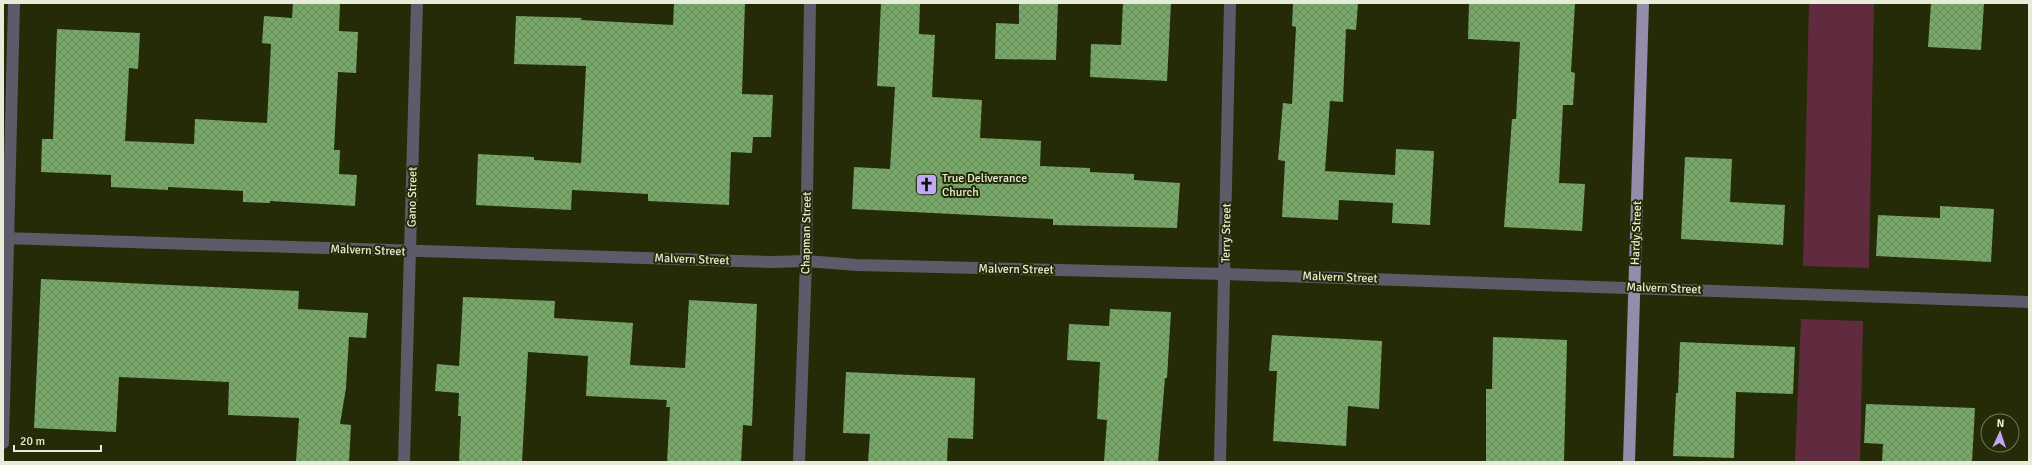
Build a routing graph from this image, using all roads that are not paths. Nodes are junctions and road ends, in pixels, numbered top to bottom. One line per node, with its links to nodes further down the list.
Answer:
1 (14, 3): 6 (street)
2 (417, 3): 8 (street, Gano Street)
3 (810, 3): 9 (street, Chapman Street)
4 (1230, 3): 10 (street, Terry Street)
5 (1643, 3): 11 (main road, Hardy Street)
6 (8, 97): 7 (street)
7 (6, 238): 8 (street, Malvern Street); 13 (street)
8 (410, 251): 9 (street, Malvern Street); 14 (street, Gano Street)
9 (806, 261): 10 (street, Malvern Street); 15 (street, Chapman Street)
10 (1225, 274): 11 (street, Malvern Street); 16 (street, Terry Street)
11 (1634, 287): 12 (street, Malvern Street); 17 (main road, Hardy Street)
12 (2029, 302)
13 (3, 443)
14 (404, 462)
15 (799, 462)
16 (1220, 462)
17 (1629, 462)

